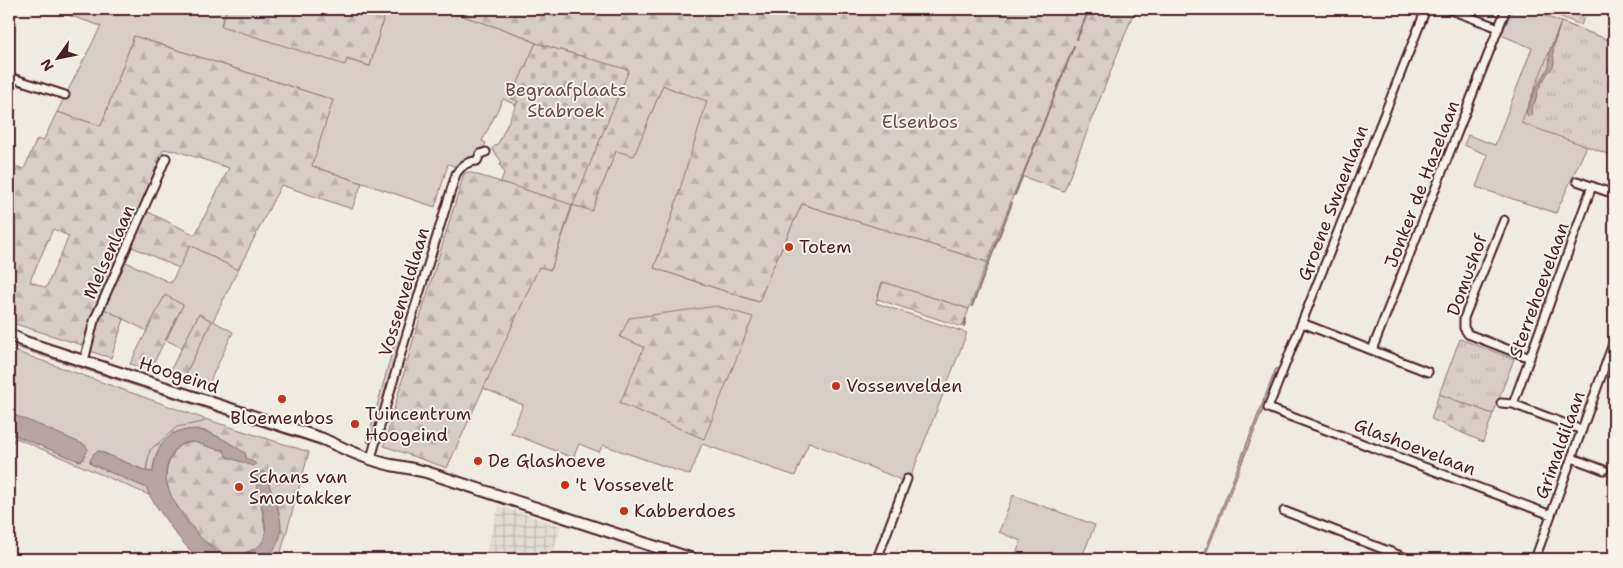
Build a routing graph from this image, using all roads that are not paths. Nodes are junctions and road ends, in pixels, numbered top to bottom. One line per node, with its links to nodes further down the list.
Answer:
1 (1426, 9): 13 (street, Groene Swaenlaan)
2 (1448, 9): 4 (street)
3 (1506, 9): 4 (street, Jonker de Hazelaan)
4 (1499, 28): 18 (street, Jonker de Hazelaan)
5 (9, 77): 6 (street)
6 (65, 95)
7 (486, 152): 26 (street, Vossenveldlaan)
8 (166, 158): 20 (street, Melsenlaan)
9 (1577, 181): 10 (street)
10 (1592, 186): 11 (street); 19 (street, Sterrehoevelaan)
11 (1614, 194)
12 (1504, 220): 19 (street, Domushof)
13 (1302, 323): 18 (street); 24 (street, Groene Swaenlaan)
14 (9, 334): 17 (main road, Hoogeind)
15 (9, 340): 17 (main road, Hoogeind)
16 (1614, 341): 25 (street, Grimaldilaan)
17 (24, 342): 20 (main road, Hoogeind)
18 (1372, 350): 21 (street)
19 (1530, 358): 23 (street, Sterrehoevelaan)
20 (84, 361): 26 (main road, Hoogeind)
21 (1428, 372)
22 (1501, 403): 23 (street)
23 (1513, 404): 25 (street)
24 (1268, 408): 31 (street, Glashoevelaan)
25 (1582, 430): 27 (street, Grimaldilaan)
26 (372, 455): 32 (main road, Hoogeind)
27 (1572, 458): 28 (street); 31 (street, Grimaldilaan)
28 (1604, 470)
29 (907, 479): 33 (street)
30 (1284, 511): 34 (street)
31 (1551, 515): 35 (street, Grimaldilaan)
32 (693, 559)
33 (877, 559)
34 (1409, 559)
35 (1535, 559)

